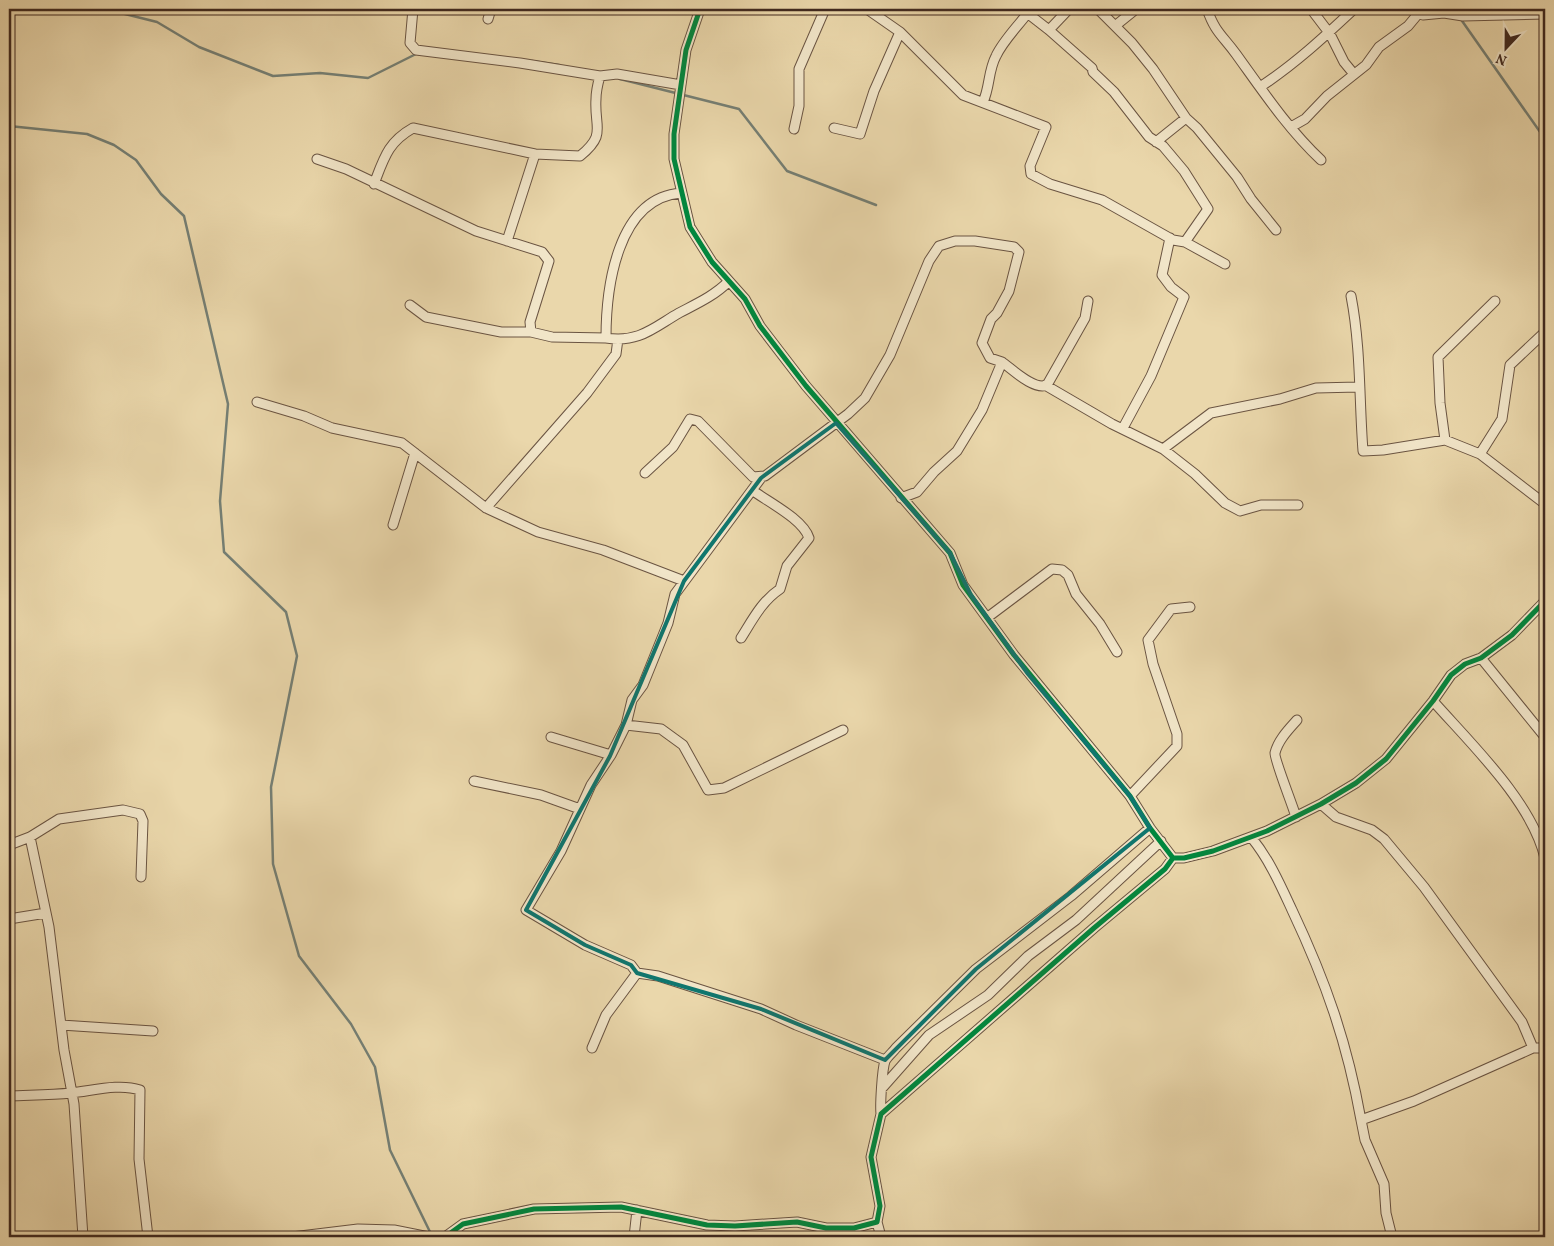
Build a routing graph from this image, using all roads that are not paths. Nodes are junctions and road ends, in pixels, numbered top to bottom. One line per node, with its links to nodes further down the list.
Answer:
1 (413, 9): 21 (street)
2 (491, 9): 15 (street)
3 (700, 9): 22 (street)
4 (825, 9): 27 (street)
5 (866, 9): 18 (street)
6 (1069, 9): 17 (street)
7 (1098, 9): 16 (street)
8 (1136, 9): 16 (street)
9 (1206, 9): 23 (street)
10 (1311, 9): 19 (street)
11 (1354, 9): 19 (street)
12 (1024, 11): 17 (street); 24 (street)
13 (1415, 11): 14 (street); 20 (street)
14 (1545, 14)
15 (488, 19)
16 (1115, 26): 25 (street)
17 (1049, 30): 29 (street)
18 (900, 32): 24 (street); 28 (street)
19 (1330, 34): 20 (street); 23 (street)
20 (1353, 73): 26 (street)
21 (600, 76): 22 (street); 30 (street)
22 (681, 85): 34 (street)
23 (1260, 87): 26 (street)
24 (983, 102): 36 (street)
25 (1186, 118): 29 (street); 35 (street)
26 (1291, 127): 32 (street)
27 (794, 128)
28 (834, 128)
29 (1156, 142): 38 (street)
30 (535, 154): 33 (street); 37 (street)
31 (316, 159): 33 (street)
32 (1321, 160)
33 (374, 184): 37 (street)
34 (681, 193): 40 (street); 47 (street)
35 (1276, 230)
36 (1170, 238): 38 (street); 54 (street)
37 (507, 241): 45 (street)
38 (1185, 242): 39 (street)
39 (1225, 264)
40 (728, 282): 48 (street); 53 (street)
41 (1351, 296): 51 (street)
42 (1088, 300): 50 (street)
43 (1496, 300): 55 (street)
44 (410, 305): 45 (street)
45 (531, 332): 47 (street)
46 (1545, 332): 58 (street)
47 (606, 338): 48 (street)
48 (618, 339): 65 (street)
49 (1002, 362): 50 (street); 53 (street); 62 (street)
50 (1046, 386): 54 (street)
51 (1358, 387): 55 (street); 56 (street)
52 (257, 402): 57 (street)
53 (836, 423): 60 (street); 62 (street)
54 (1123, 428): 56 (street)
55 (1445, 440): 58 (street)
56 (1163, 449): 64 (street)
57 (415, 452): 65 (street); 66 (street)
58 (1480, 454): 63 (street)
59 (645, 473): 60 (street)
60 (761, 478): 61 (street)
61 (752, 490): 67 (street); 71 (street)
62 (901, 498): 70 (street)
63 (1545, 504)
64 (1298, 505)
65 (486, 508): 67 (street)
66 (393, 525)
67 (684, 581): 76 (street)
68 (1544, 606): 73 (street)
69 (1190, 607): 82 (street)
70 (988, 617): 72 (street); 82 (street)
71 (741, 638)
72 (1117, 652)
73 (1481, 658): 74 (street); 78 (street)
74 (1434, 701): 83 (street); 92 (street)
75 (1297, 720): 85 (street)
76 (626, 725): 77 (street); 80 (street)
77 (843, 730)
78 (1545, 737)
79 (550, 738): 80 (street)
80 (611, 755): 84 (street)
81 (474, 781): 84 (street)
82 (1130, 796): 86 (street)
83 (1321, 804): 85 (street); 100 (street)
84 (580, 809): 96 (street)
85 (1296, 817): 88 (street)
86 (1150, 828): 89 (street); 102 (street)
87 (30, 837): 90 (street); 93 (street); 94 (street)
88 (1251, 837): 91 (street); 107 (street)
89 (1161, 841): 91 (street); 103 (street)
90 (9, 845)
91 (1173, 858): 106 (street)
92 (1545, 858)
93 (141, 877)
94 (46, 912): 95 (street); 97 (street)
95 (9, 919)
96 (637, 973): 99 (street); 102 (street)
97 (61, 1025): 98 (street); 104 (street)
98 (153, 1031)
99 (592, 1048)
100 (1533, 1048): 101 (street); 107 (street)
101 (1545, 1048)
102 (886, 1060): 103 (street)
103 (883, 1087): 106 (street)
104 (71, 1093): 105 (street); 110 (street); 111 (street)
105 (9, 1096)
106 (881, 1114): 109 (street)
107 (1361, 1120): 117 (street)
108 (637, 1210): 109 (street); 114 (street); 115 (street)
109 (877, 1222): 116 (street)
110 (83, 1237)
111 (148, 1237)
112 (292, 1237): 113 (street)
113 (429, 1237)
114 (445, 1237)
115 (634, 1237)
116 (881, 1237)
117 (1392, 1237)

